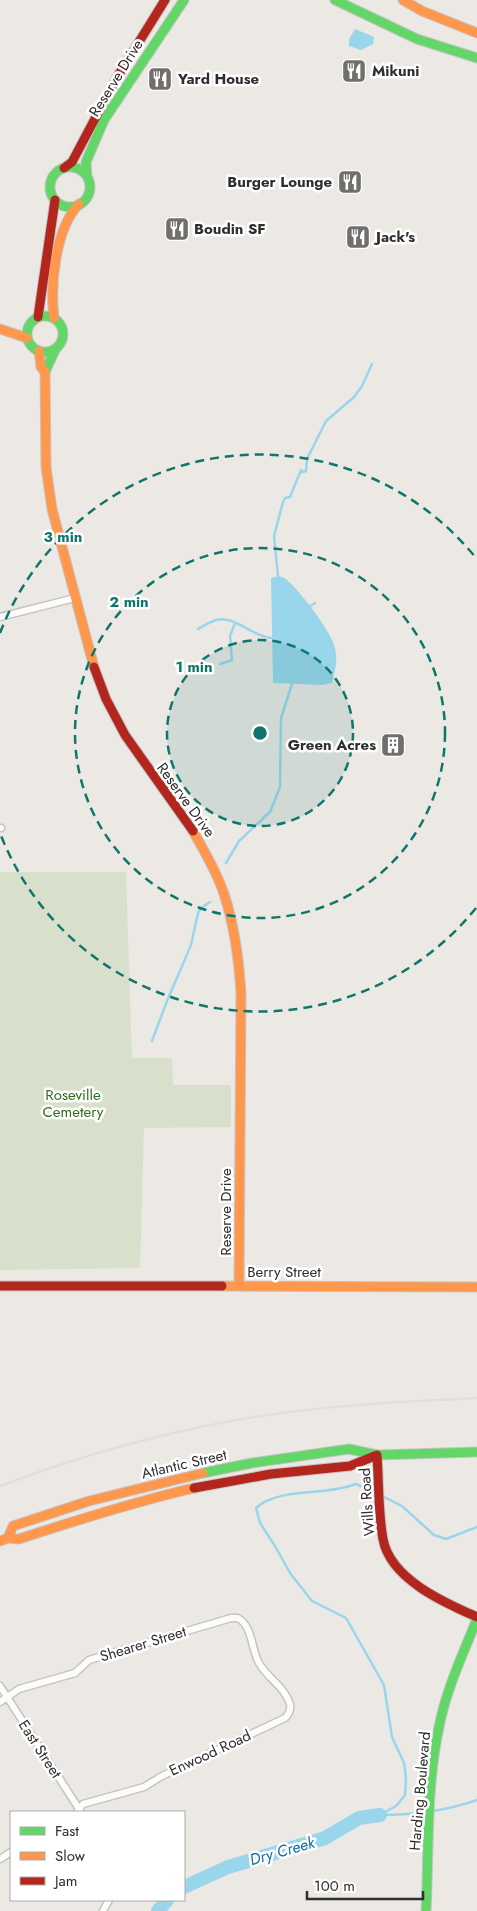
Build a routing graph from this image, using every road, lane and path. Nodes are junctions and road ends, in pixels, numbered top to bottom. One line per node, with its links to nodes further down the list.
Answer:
1 (165, 0): 7 (street, Reserve Drive)
2 (184, 0): 8 (street, Reserve Drive)
3 (335, 0): 6 (street)
4 (403, 0): 5 (street)
5 (477, 33)
6 (477, 58)
7 (64, 168): 8 (street); 9 (street)
8 (86, 176): 10 (street)
9 (55, 200): 10 (street); 11 (street)
10 (79, 204): 12 (street)
11 (38, 317): 12 (street); 13 (street)
12 (54, 318): 17 (street)
13 (28, 328): 15 (street); 16 (street)
14 (0, 329): 15 (street)
15 (11, 332): 16 (street)
16 (27, 338): 18 (street)
17 (56, 348): 18 (street); 19 (street, Reserve Drive)
18 (39, 351): 19 (street, Reserve Drive)
19 (45, 372): 20 (street, Reserve Drive)
20 (74, 598): 21 (street); 23 (street, Reserve Drive)
21 (0, 617)
22 (0, 1286): 23 (street, Berry Street)
23 (239, 1286): 24 (street, Berry Street)
24 (477, 1286)
25 (477, 1452): 26 (street, Atlantic Street)
26 (377, 1455): 27 (street, Atlantic Street); 28 (street, Atlantic Street); 30 (street, Wills Road)
27 (192, 1476): 28 (street); 29 (street, Atlantic Street)
28 (97, 1513): 29 (street, Atlantic Street)
29 (4, 1540)
30 (477, 1618): 37 (street, Harding Boulevard)
31 (261, 1668): 33 (street, Shearer Street); 36 (street, Enwood Road)
32 (0, 1686): 33 (street, East Street)
33 (6, 1697): 34 (street, Shearer Street); 35 (street, East Street)
34 (0, 1702)
35 (78, 1811)
36 (80, 1811)
37 (426, 1911)

